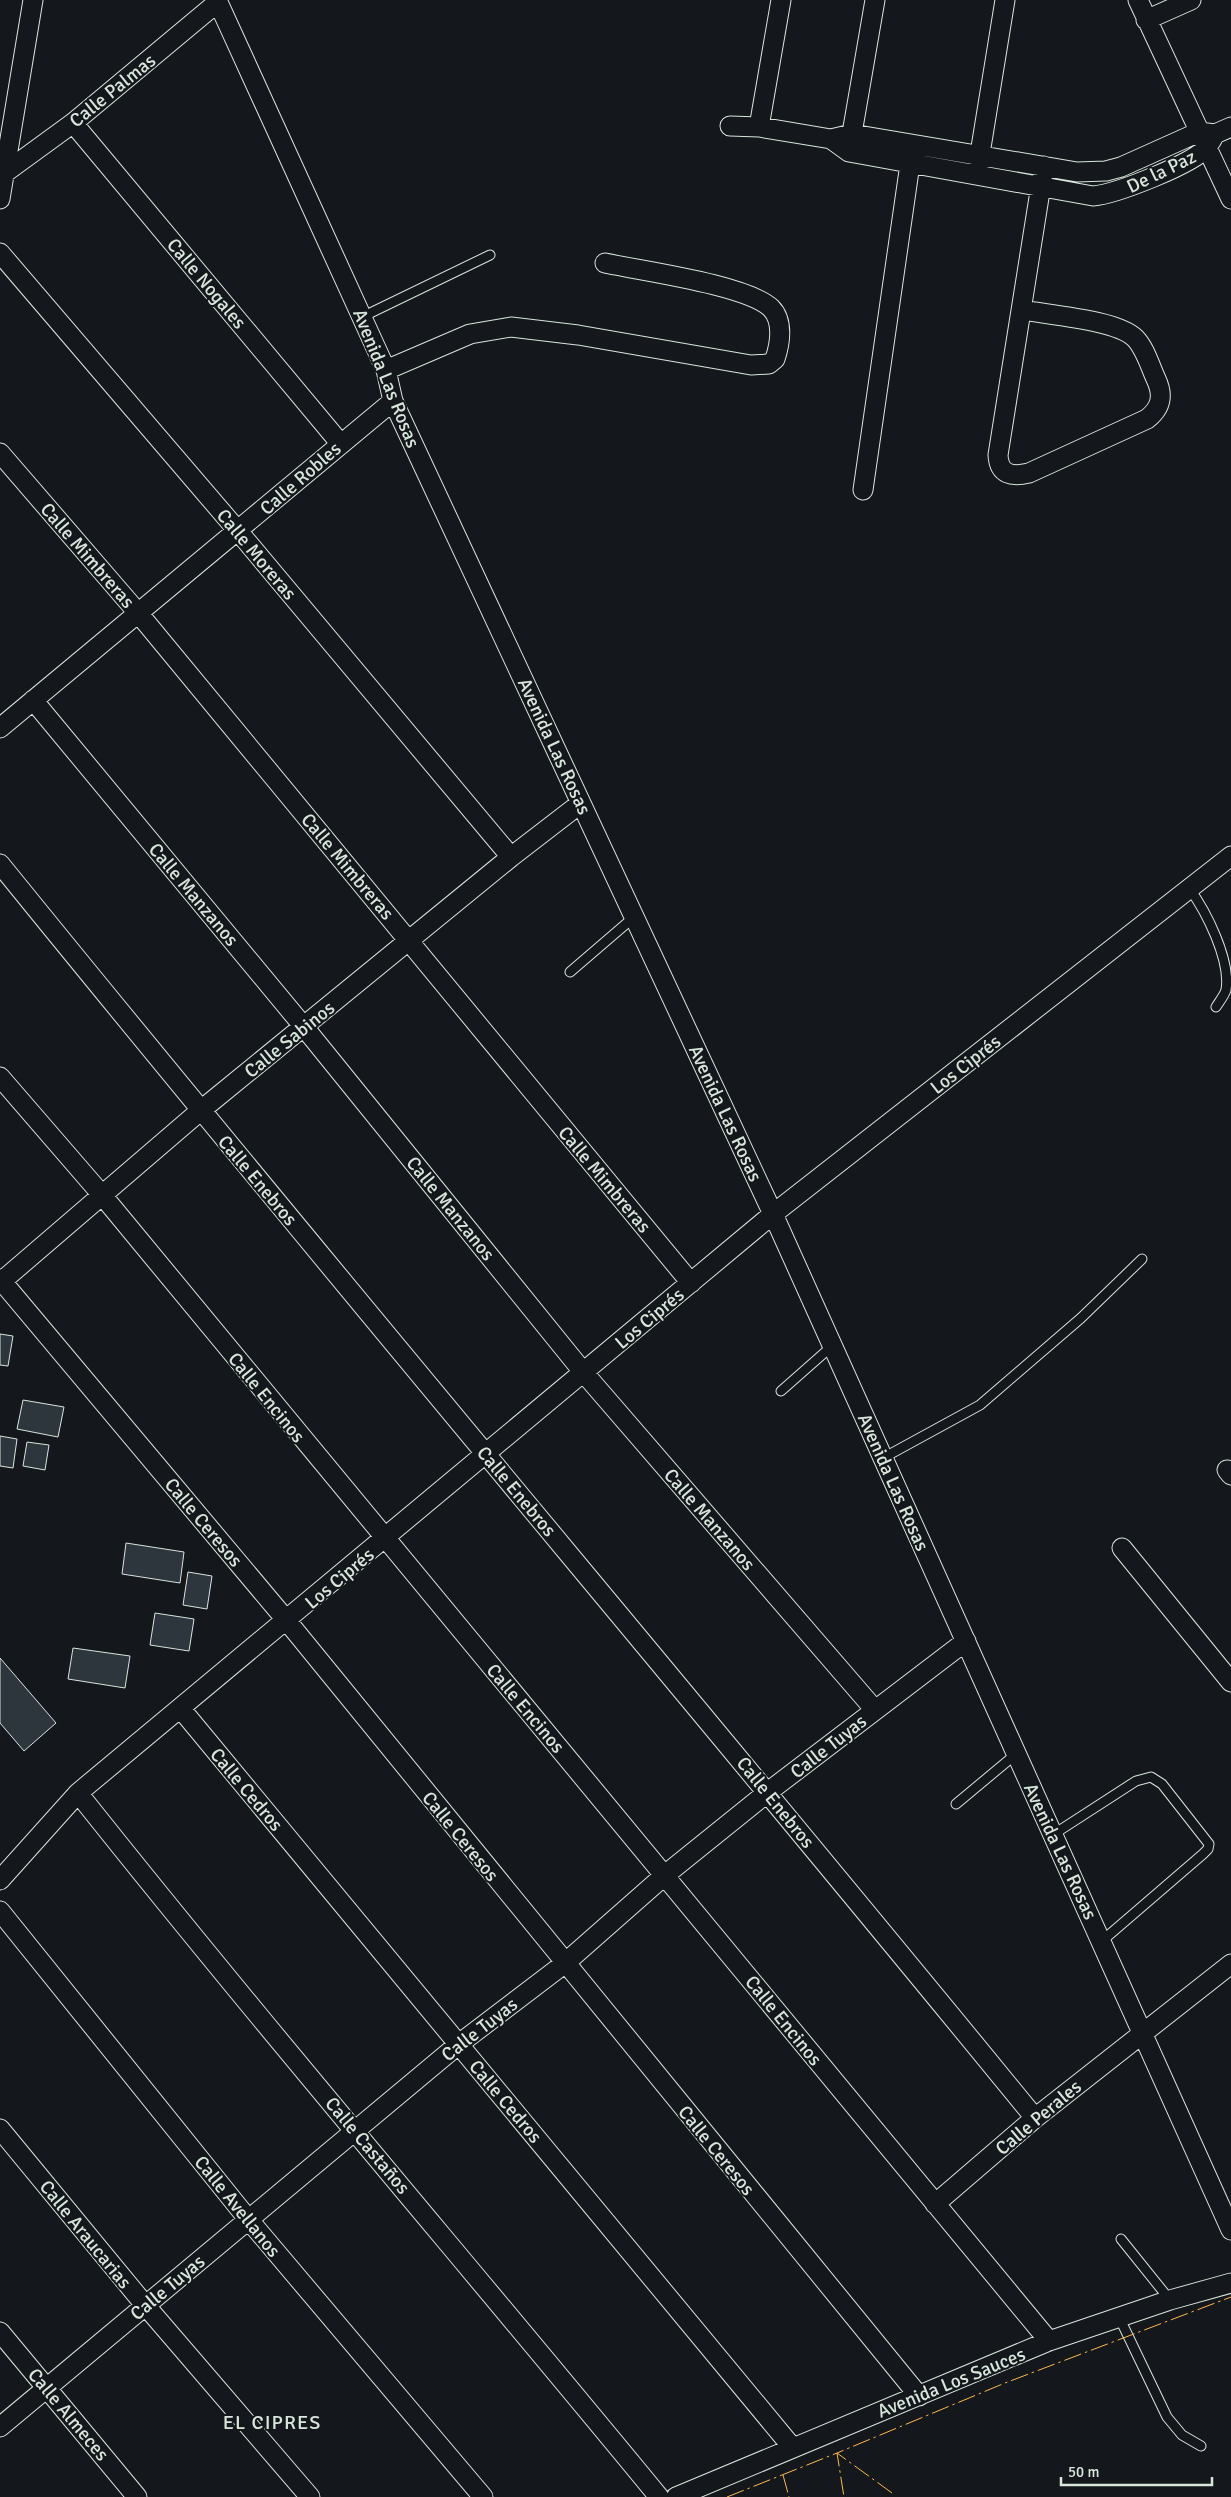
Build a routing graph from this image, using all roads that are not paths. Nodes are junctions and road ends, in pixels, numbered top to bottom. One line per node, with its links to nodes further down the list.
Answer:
1 (33, 0): 18 (street)
2 (781, 0): 11 (street)
3 (875, 0): 13 (street)
4 (1005, 0): 15 (street)
5 (1138, 0): 8 (street)
6 (1191, 0): 8 (street)
7 (217, 1): 9 (street, Calle Palmas); 27 (street, Avenida Las Rosas)
8 (1146, 20): 12 (street)
9 (73, 123): 18 (street, Calle Palmas); 30 (street, Calle Nogales)
10 (730, 126): 11 (street, De la Paz)
11 (759, 128): 13 (street, De la Paz)
12 (1213, 135): 17 (street, De la Paz); 20 (street, De la Paz); 22 (street)
13 (851, 143): 14 (street, De la Paz); 16 (street, De la Paz)
14 (913, 144): 15 (street, De la Paz); 16 (street)
15 (979, 155): 17 (street, De la Paz); 19 (street)
16 (910, 163): 19 (street, De la Paz); 32 (street)
17 (1044, 166): 20 (street)
18 (3, 174): 21 (street)
19 (976, 175): 20 (street, De la Paz)
20 (1041, 188): 26 (street)
21 (0, 199)
22 (1231, 199)
23 (0, 253): 33 (street, Calle Moreras)
24 (490, 255): 27 (lane)
25 (605, 263): 28 (street)
26 (1023, 310): 26 (street)
27 (362, 317): 28 (street, Avenida Las Rosas)
28 (386, 370): 29 (street, Avenida Las Rosas)
29 (393, 401): 30 (street, Calle Robles); 37 (street, Avenida Las Rosas)
30 (340, 443): 33 (street, Calle Robles)
31 (0, 453): 34 (street, Calle Mimbreras)
32 (863, 490)
33 (238, 531): 34 (street, Calle Robles); 39 (street, Calle Moreras)
34 (139, 614): 35 (street, Calle Robles); 43 (street, Calle Mimbreras)
35 (34, 700): 36 (street, Calle Robles); 46 (street, Calle Manzanos)
36 (0, 728)
37 (581, 803): 39 (street, Calle Sabinos); 42 (street, Avenida Las Rosas)
38 (1231, 856): 41 (street, Los Ciprés)
39 (511, 857): 43 (street, Calle Sabinos)
40 (0, 864): 48 (street, Calle Enebros)
41 (1189, 888): 45 (lane); 50 (street, Los Ciprés)
42 (634, 917): 44 (lane); 50 (street, Avenida Las Rosas)
43 (410, 942): 46 (street, Calle Sabinos); 53 (street, Calle Mimbreras)
44 (570, 972)
45 (1216, 1007)
46 (304, 1027): 48 (street, Calle Sabinos); 55 (street, Calle Manzanos)
47 (0, 1077): 49 (street, Calle Encinos)
48 (200, 1111): 49 (street, Calle Sabinos); 57 (street, Calle Enebros)
49 (102, 1195): 52 (street, Calle Sabinos); 59 (street, Calle Encinos)
50 (773, 1214): 53 (street, Los Ciprés); 54 (street, Avenida Las Rosas)
51 (1142, 1259): 58 (lane)
52 (1, 1280): 61 (street, Calle Ceresos)
53 (691, 1283): 55 (street, Los Ciprés)
54 (832, 1346): 56 (lane); 58 (street, Avenida Las Rosas)
55 (584, 1373): 57 (street, Los Ciprés); 65 (street, Calle Manzanos)
56 (781, 1392)
57 (486, 1453): 59 (street, Los Ciprés); 67 (street, Calle Enebros)
58 (883, 1458): 62 (street, Avenida Las Rosas)
59 (384, 1539): 61 (street, Los Ciprés); 71 (street, Calle Encinos)
60 (1122, 1548): 63 (street)
61 (287, 1621): 64 (street, Los Ciprés); 75 (street, Calle Ceresos)
62 (966, 1641): 65 (street, Calle Tuyas); 66 (street, Avenida Las Rosas)
63 (1231, 1682)
64 (181, 1709): 68 (street, Los Ciprés); 78 (street, Calle Cedros)
65 (875, 1710): 67 (street, Calle Tuyas)
66 (1016, 1754): 69 (lane); 70 (street, Avenida Las Rosas)
67 (768, 1792): 71 (street, Calle Tuyas); 79 (street, Calle Enebros)
68 (78, 1794): 72 (street, Los Ciprés); 81 (street, Calle Castaños)
69 (956, 1804)
70 (1054, 1834): 74 (street, Avenida Las Rosas); 74 (lane)
71 (665, 1875): 75 (street, Calle Tuyas); 82 (street, Calle Encinos)
72 (0, 1880)
73 (0, 1911): 83 (street, Calle Avellanos)
74 (1102, 1941): 77 (street, Avenida Las Rosas)
75 (564, 1964): 78 (street, Calle Tuyas); 93 (street, Calle Ceresos)
76 (1231, 1964): 77 (street, Calle Perales)
77 (1143, 2031): 79 (street, Calle Perales); 84 (street, Avenida Las Rosas)
78 (459, 2044): 81 (street, Calle Tuyas); 96 (street, Calle Cedros)
79 (1035, 2118): 82 (street, Calle Perales)
80 (0, 2129): 88 (street, Calle Araucarias)
81 (356, 2130): 83 (street, Calle Tuyas); 100 (street, Calle Castaños)
82 (935, 2204): 91 (street, Calle Encinos)
83 (248, 2219): 88 (street, Calle Tuyas); 99 (street, Calle Avellanos)
84 (1231, 2230)
85 (1121, 2239): 87 (lane)
86 (1231, 2283): 87 (street, Avenida Los Sauces)
87 (1170, 2300): 89 (street, Avenida Los Sauces)
88 (145, 2305): 92 (street, Calle Tuyas); 98 (street, Calle Araucarias)
89 (1119, 2318): 91 (street, Avenida Los Sauces); 95 (lane)
90 (0, 2332): 92 (street, Calle Almeces)
91 (1050, 2341): 93 (street, Avenida Los Sauces)
92 (47, 2388): 94 (street, Calle Tuyas); 97 (street, Calle Almeces)
93 (919, 2396): 96 (street, Avenida Los Sauces)
94 (0, 2427)
95 (1201, 2446)
96 (792, 2447): 101 (street, Avenida Los Sauces)
97 (137, 2497)
98 (310, 2497)
99 (483, 2497)
100 (659, 2497)
101 (676, 2497)

